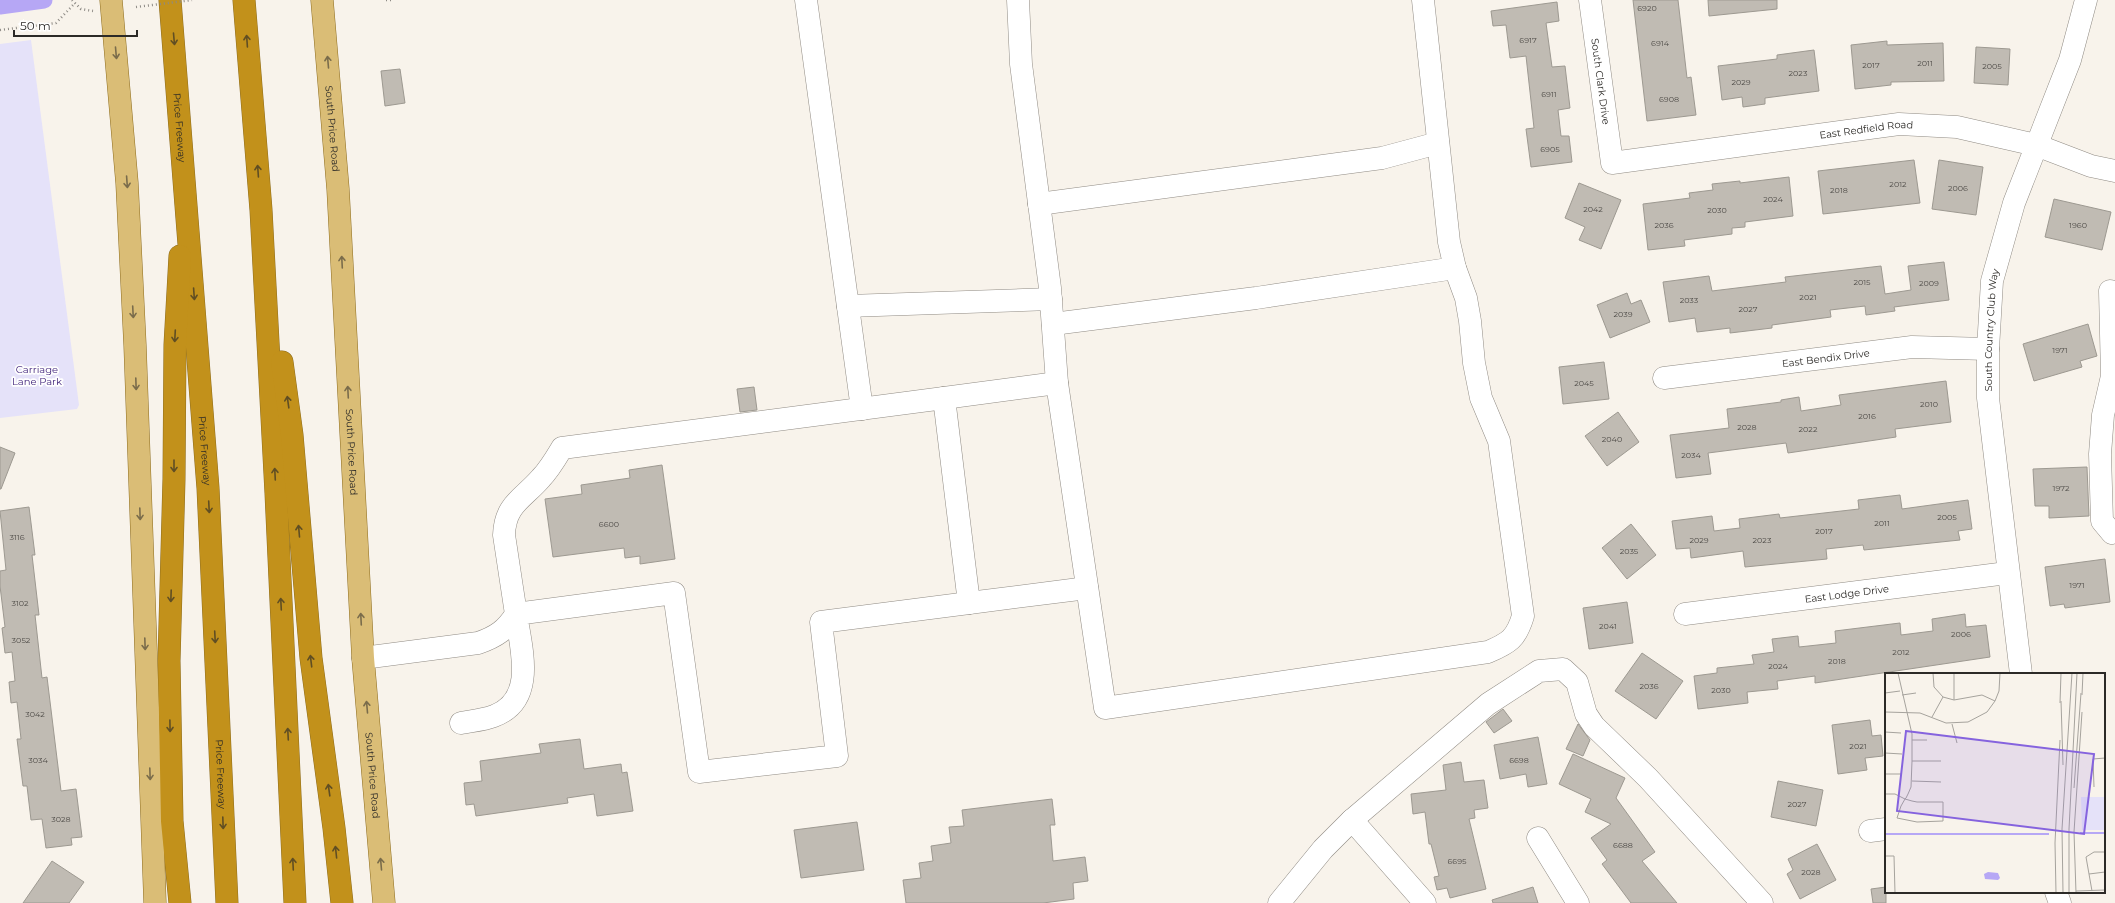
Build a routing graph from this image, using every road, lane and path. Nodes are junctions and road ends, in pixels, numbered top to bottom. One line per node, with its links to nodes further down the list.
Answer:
1 (111, 0): 46 (main road, one-way to 46)
2 (170, 0): 19 (highway, Price Freeway, one-way to 19)
3 (192, 0): 14 (path, bridge)
4 (244, 0): 22 (highway, one-way to 4)
5 (322, 0): 40 (main road, South Price Road, one-way to 5)
6 (386, 0): 7 (path)
7 (393, 0)
8 (806, 0): 26 (street)
9 (1018, 0): 21 (street)
10 (1422, 0): 16 (street)
11 (1590, 0): 18 (street, South Clark Drive)
12 (2086, 0): 17 (street, South Country Club Way)
13 (74, 3): 15 (path)
14 (136, 6)
15 (0, 30)
16 (1438, 143): 21 (street); 23 (street)
17 (2036, 145): 18 (street, East Redfield Road); 20 (street, East Redfield Road); 28 (street, South Country Club Way)
18 (1612, 163)
19 (185, 171): 47 (highway, one-way to 47); 48 (highway, Price Freeway, one-way to 48)
20 (2115, 171)
21 (1039, 204): 25 (street)
22 (261, 210): 49 (highway, one-way to 22); 50 (highway, one-way to 22)
23 (1455, 268): 27 (street); 36 (street)
24 (2115, 292): 33 (street)
25 (1051, 299): 26 (street); 27 (street)
26 (848, 306): 32 (street)
27 (1053, 324): 30 (street)
28 (1988, 349): 29 (street, East Bendix Drive); 35 (street, South Country Club Way)
29 (1664, 378)
30 (1057, 383): 31 (street); 36 (street)
31 (944, 398): 32 (street); 37 (street)
32 (862, 409): 38 (street)
33 (2109, 414): 34 (street)
34 (2115, 532)
35 (2007, 573): 39 (street, East Lodge Drive); 41 (street, South Country Club Way)
36 (1087, 588): 37 (street)
37 (969, 603): 38 (street)
38 (516, 614): 40 (street); 42 (street)
39 (1685, 614)
40 (363, 658): 51 (main road, South Price Road, one-way to 40)
41 (2021, 673)
42 (461, 723)
43 (1352, 820): 52 (street); 53 (street); 55 (street)
44 (1538, 838): 54 (street)
45 (2056, 893): 56 (street)
46 (155, 903)
47 (180, 903)
48 (227, 903)
49 (295, 903)
50 (342, 903)
51 (384, 903)
52 (1278, 903)
53 (1425, 903)
54 (1578, 903)
55 (1762, 903)
56 (2060, 903)

